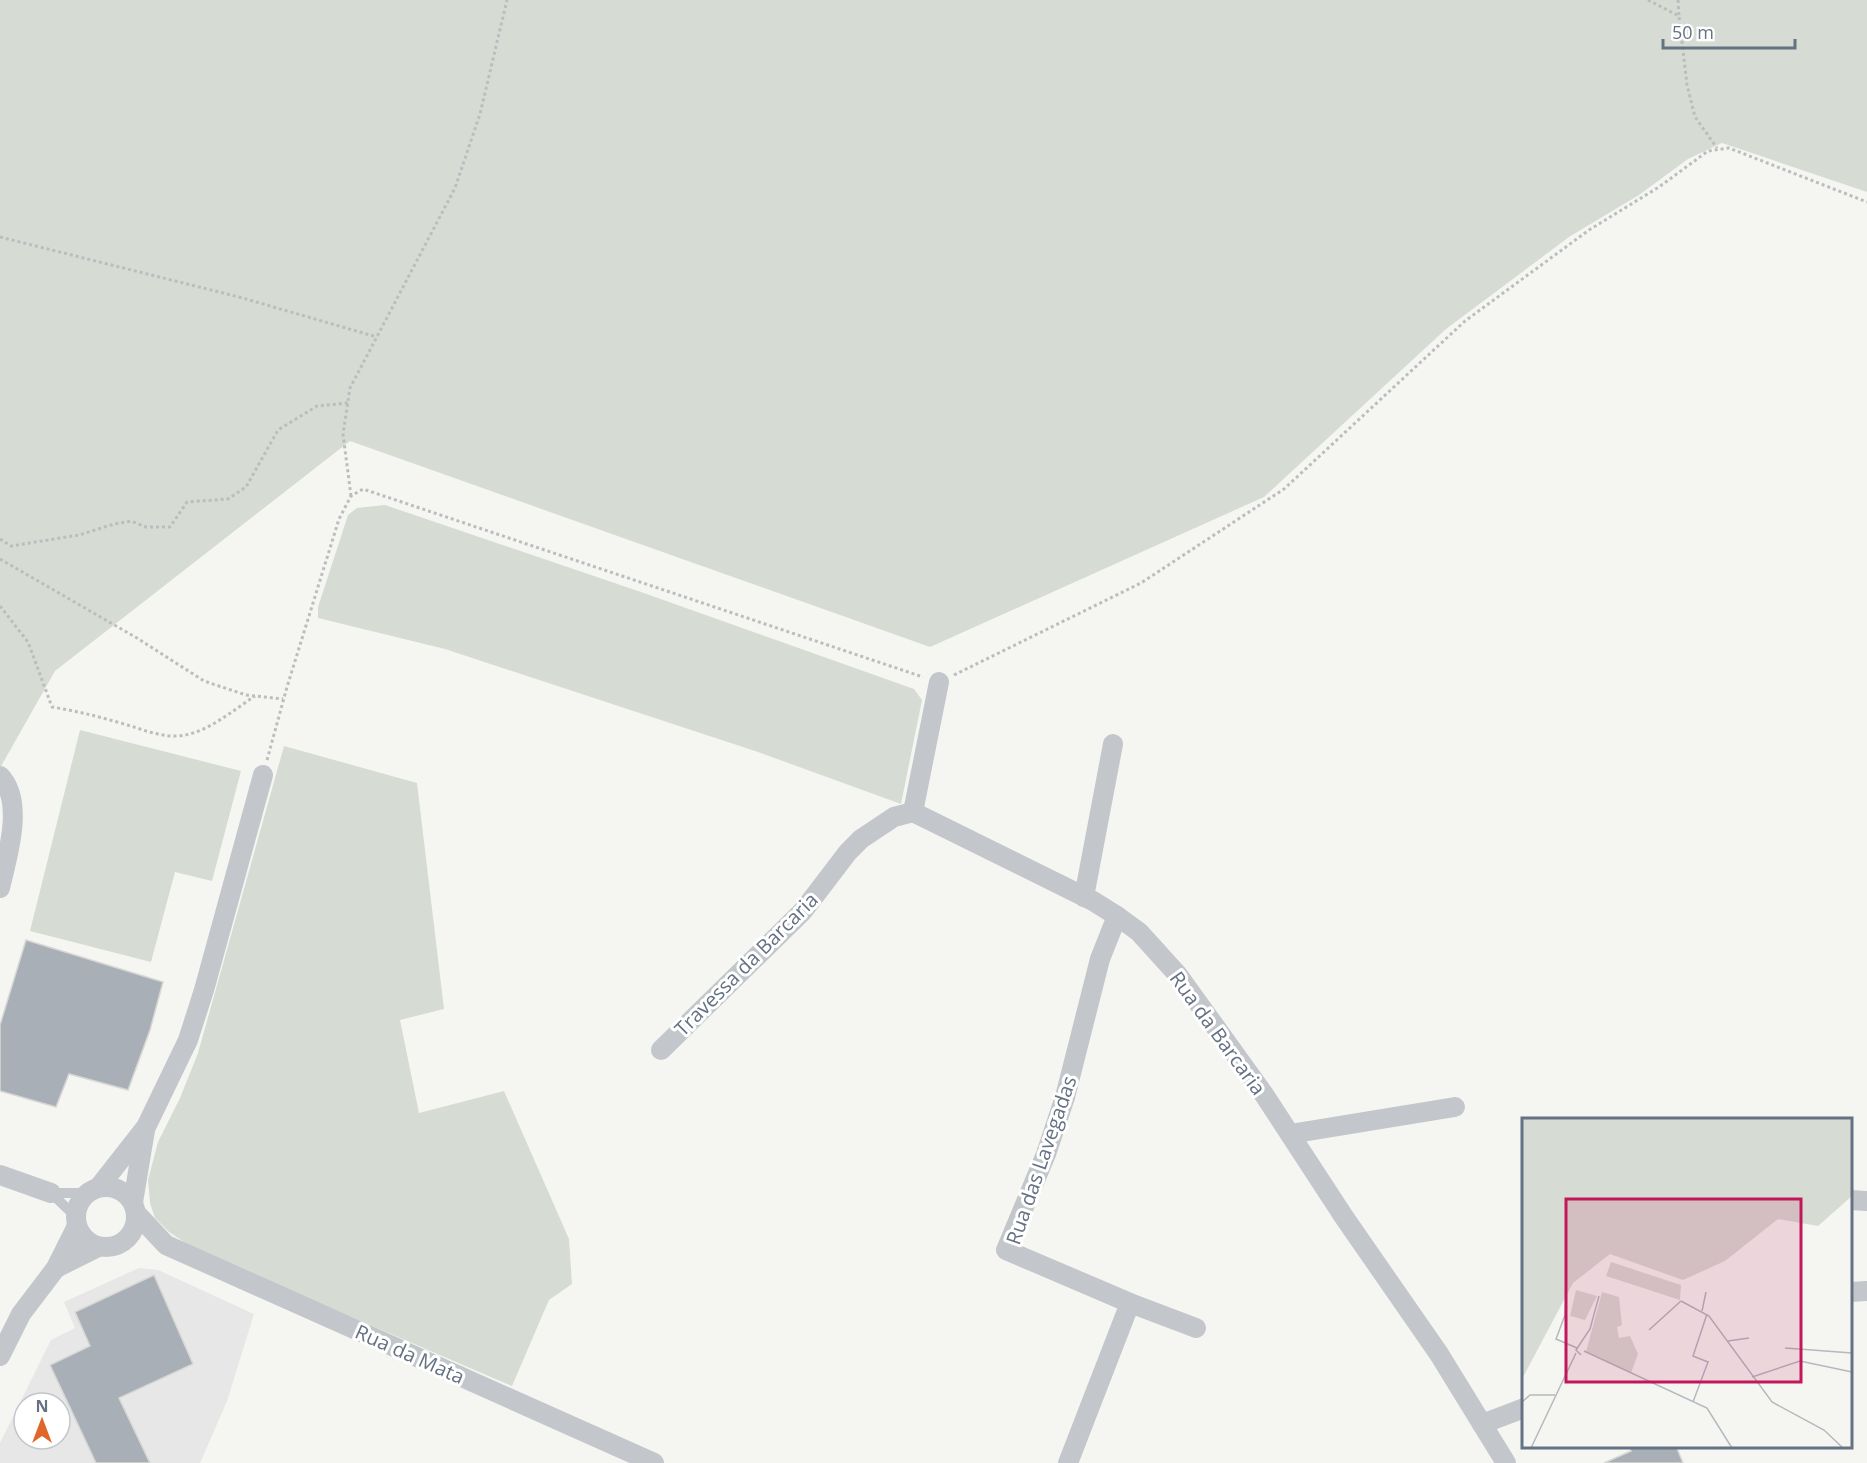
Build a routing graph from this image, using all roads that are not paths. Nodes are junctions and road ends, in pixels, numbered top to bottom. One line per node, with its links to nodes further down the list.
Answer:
1 (939, 682): 5 (street)
2 (1113, 744): 7 (street)
3 (263, 775): 11 (street)
4 (0, 776): 6 (street)
5 (913, 812): 7 (street, Rua da Barcaria); 9 (street, Travessa da Barcaria)
6 (0, 888)
7 (1084, 897): 8 (street, Rua da Barcaria)
8 (1117, 916): 12 (street, Rua da Barcaria); 25 (street, Rua das Lavegadas)
9 (661, 1050)
10 (1455, 1107): 12 (street)
11 (146, 1127): 14 (street); 18 (street)
12 (1290, 1134): 29 (street, Rua da Barcaria)
13 (0, 1175): 15 (street)
14 (94, 1190): 15 (lane); 18 (street); 19 (street)
15 (51, 1193): 19 (lane)
16 (1852, 1200): 17 (street)
17 (1867, 1201)
18 (135, 1208): 20 (street, Rua da Mata); 21 (street)
19 (76, 1222): 21 (street); 22 (street)
20 (166, 1245): 21 (street, Rua da Mata); 30 (street, Rua da Mata)
21 (107, 1246): 22 (street)
22 (56, 1268): 27 (street)
23 (1867, 1291): 24 (street)
24 (1852, 1292)
25 (1130, 1303): 26 (street); 31 (street)
26 (1196, 1328)
27 (0, 1356)
28 (1522, 1409): 29 (street)
29 (1482, 1424): 32 (street, Rua da Barcaria)
30 (654, 1463)
31 (1068, 1463)
32 (1506, 1463)

